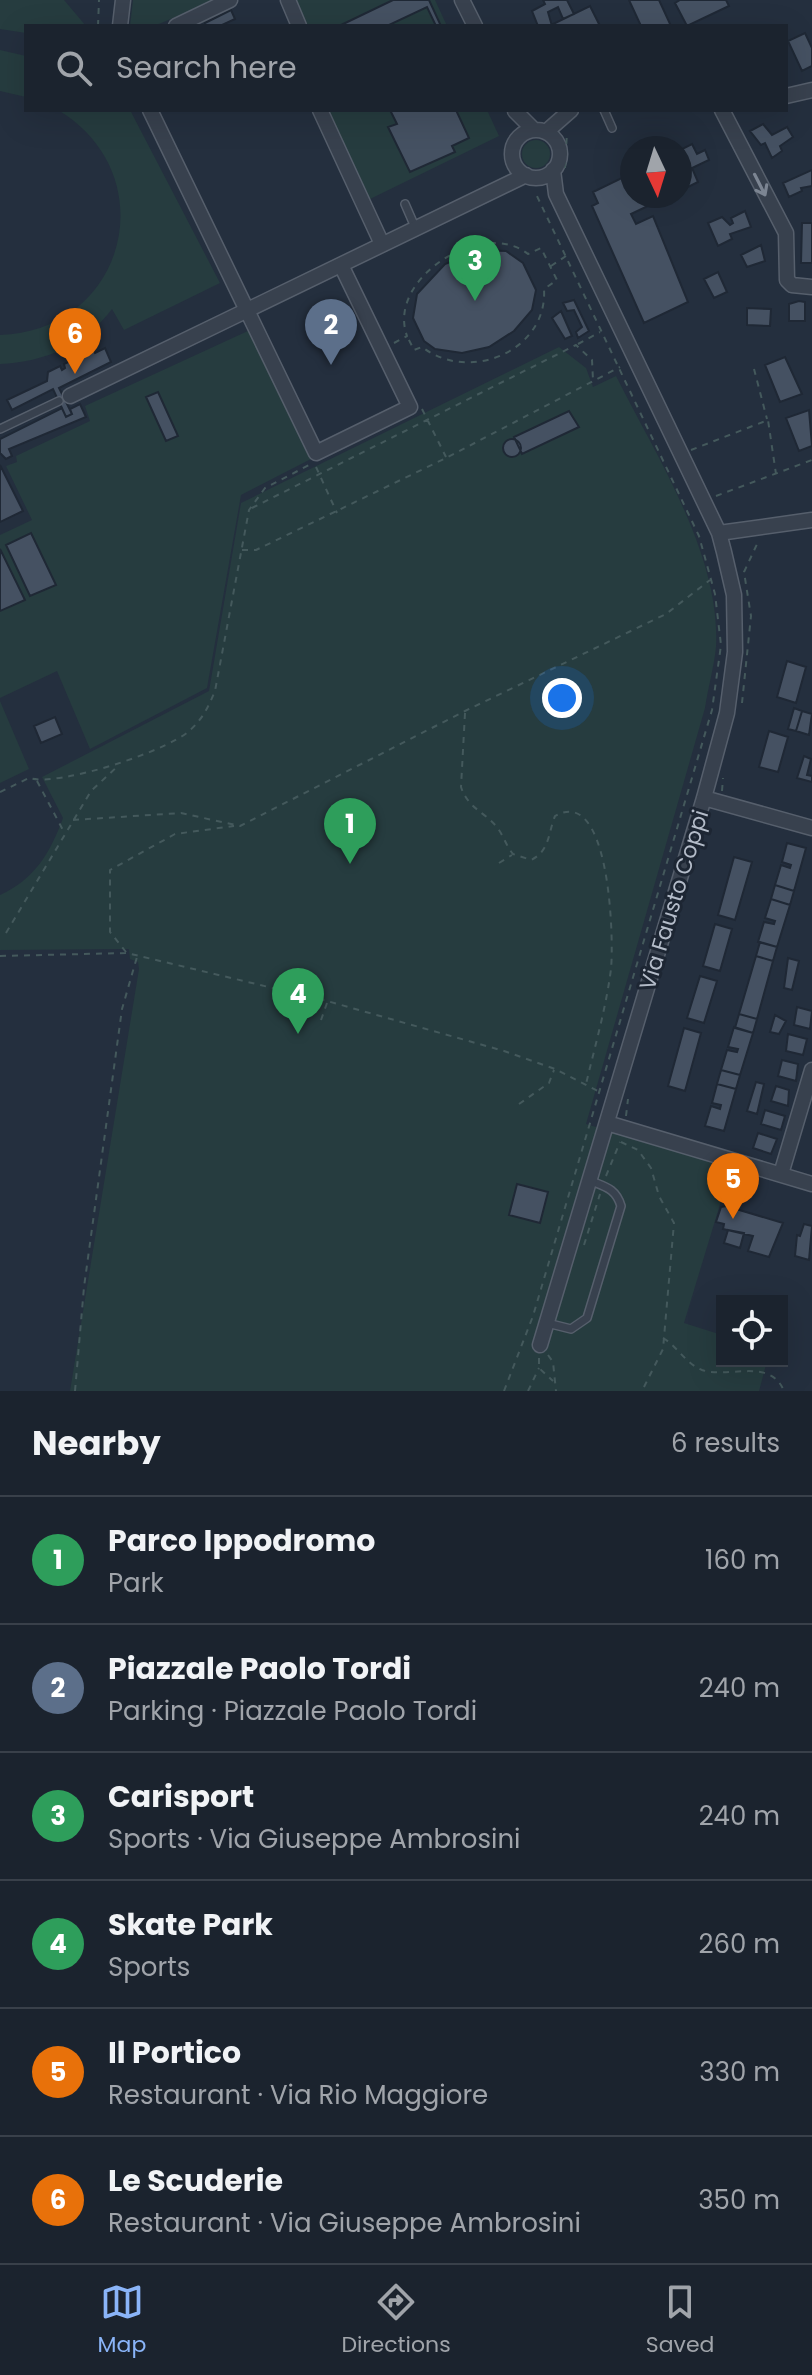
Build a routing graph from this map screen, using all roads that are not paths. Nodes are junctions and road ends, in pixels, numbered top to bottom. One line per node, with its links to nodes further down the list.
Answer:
1 (123, 0): 5 (street)
2 (230, 0): 6 (street)
3 (288, 0): 7 (street)
4 (462, 0): 8 (street)
5 (120, 24)
6 (180, 24)
7 (298, 24)
8 (474, 24)
9 (812, 90): 10 (street)
10 (788, 96)
11 (151, 112): 30 (street)
12 (321, 112): 27 (street)
13 (517, 112): 18 (street)
14 (605, 112): 17 (lane)
15 (724, 113): 29 (street, one-way to 29)
16 (568, 117): 18 (street); 19 (street)
17 (612, 128)
18 (533, 133): 19 (street); 20 (street)
19 (558, 143): 21 (street)
20 (514, 162): 22 (street); 23 (street)
21 (558, 172): 22 (street); 24 (street, Via Fausto Coppi)
22 (532, 176): 23 (street); 24 (street)
23 (499, 188): 26 (street)
24 (556, 194): 34 (street, Via Fausto Coppi)
25 (405, 204): 26 (lane)
26 (415, 227): 27 (street)
27 (382, 244): 28 (street)
28 (341, 265): 30 (street); 30 (street)
29 (812, 287)
30 (247, 311): 31 (street)
31 (65, 398): 32 (lane)
32 (0, 429)
33 (812, 520): 34 (street)
34 (719, 533): 35 (street, Via Fausto Coppi)
35 (704, 798): 36 (street); 38 (street, Via Fausto Coppi)
36 (812, 828)
37 (812, 1070): 39 (street)
38 (607, 1123): 39 (street); 40 (street, Via Fausto Coppi)
39 (781, 1174): 41 (street)
40 (591, 1181): 42 (street, Via Fausto Coppi); 42 (lane)
41 (812, 1184)
42 (547, 1323): 43 (street, Via Fausto Coppi)
43 (540, 1345)

